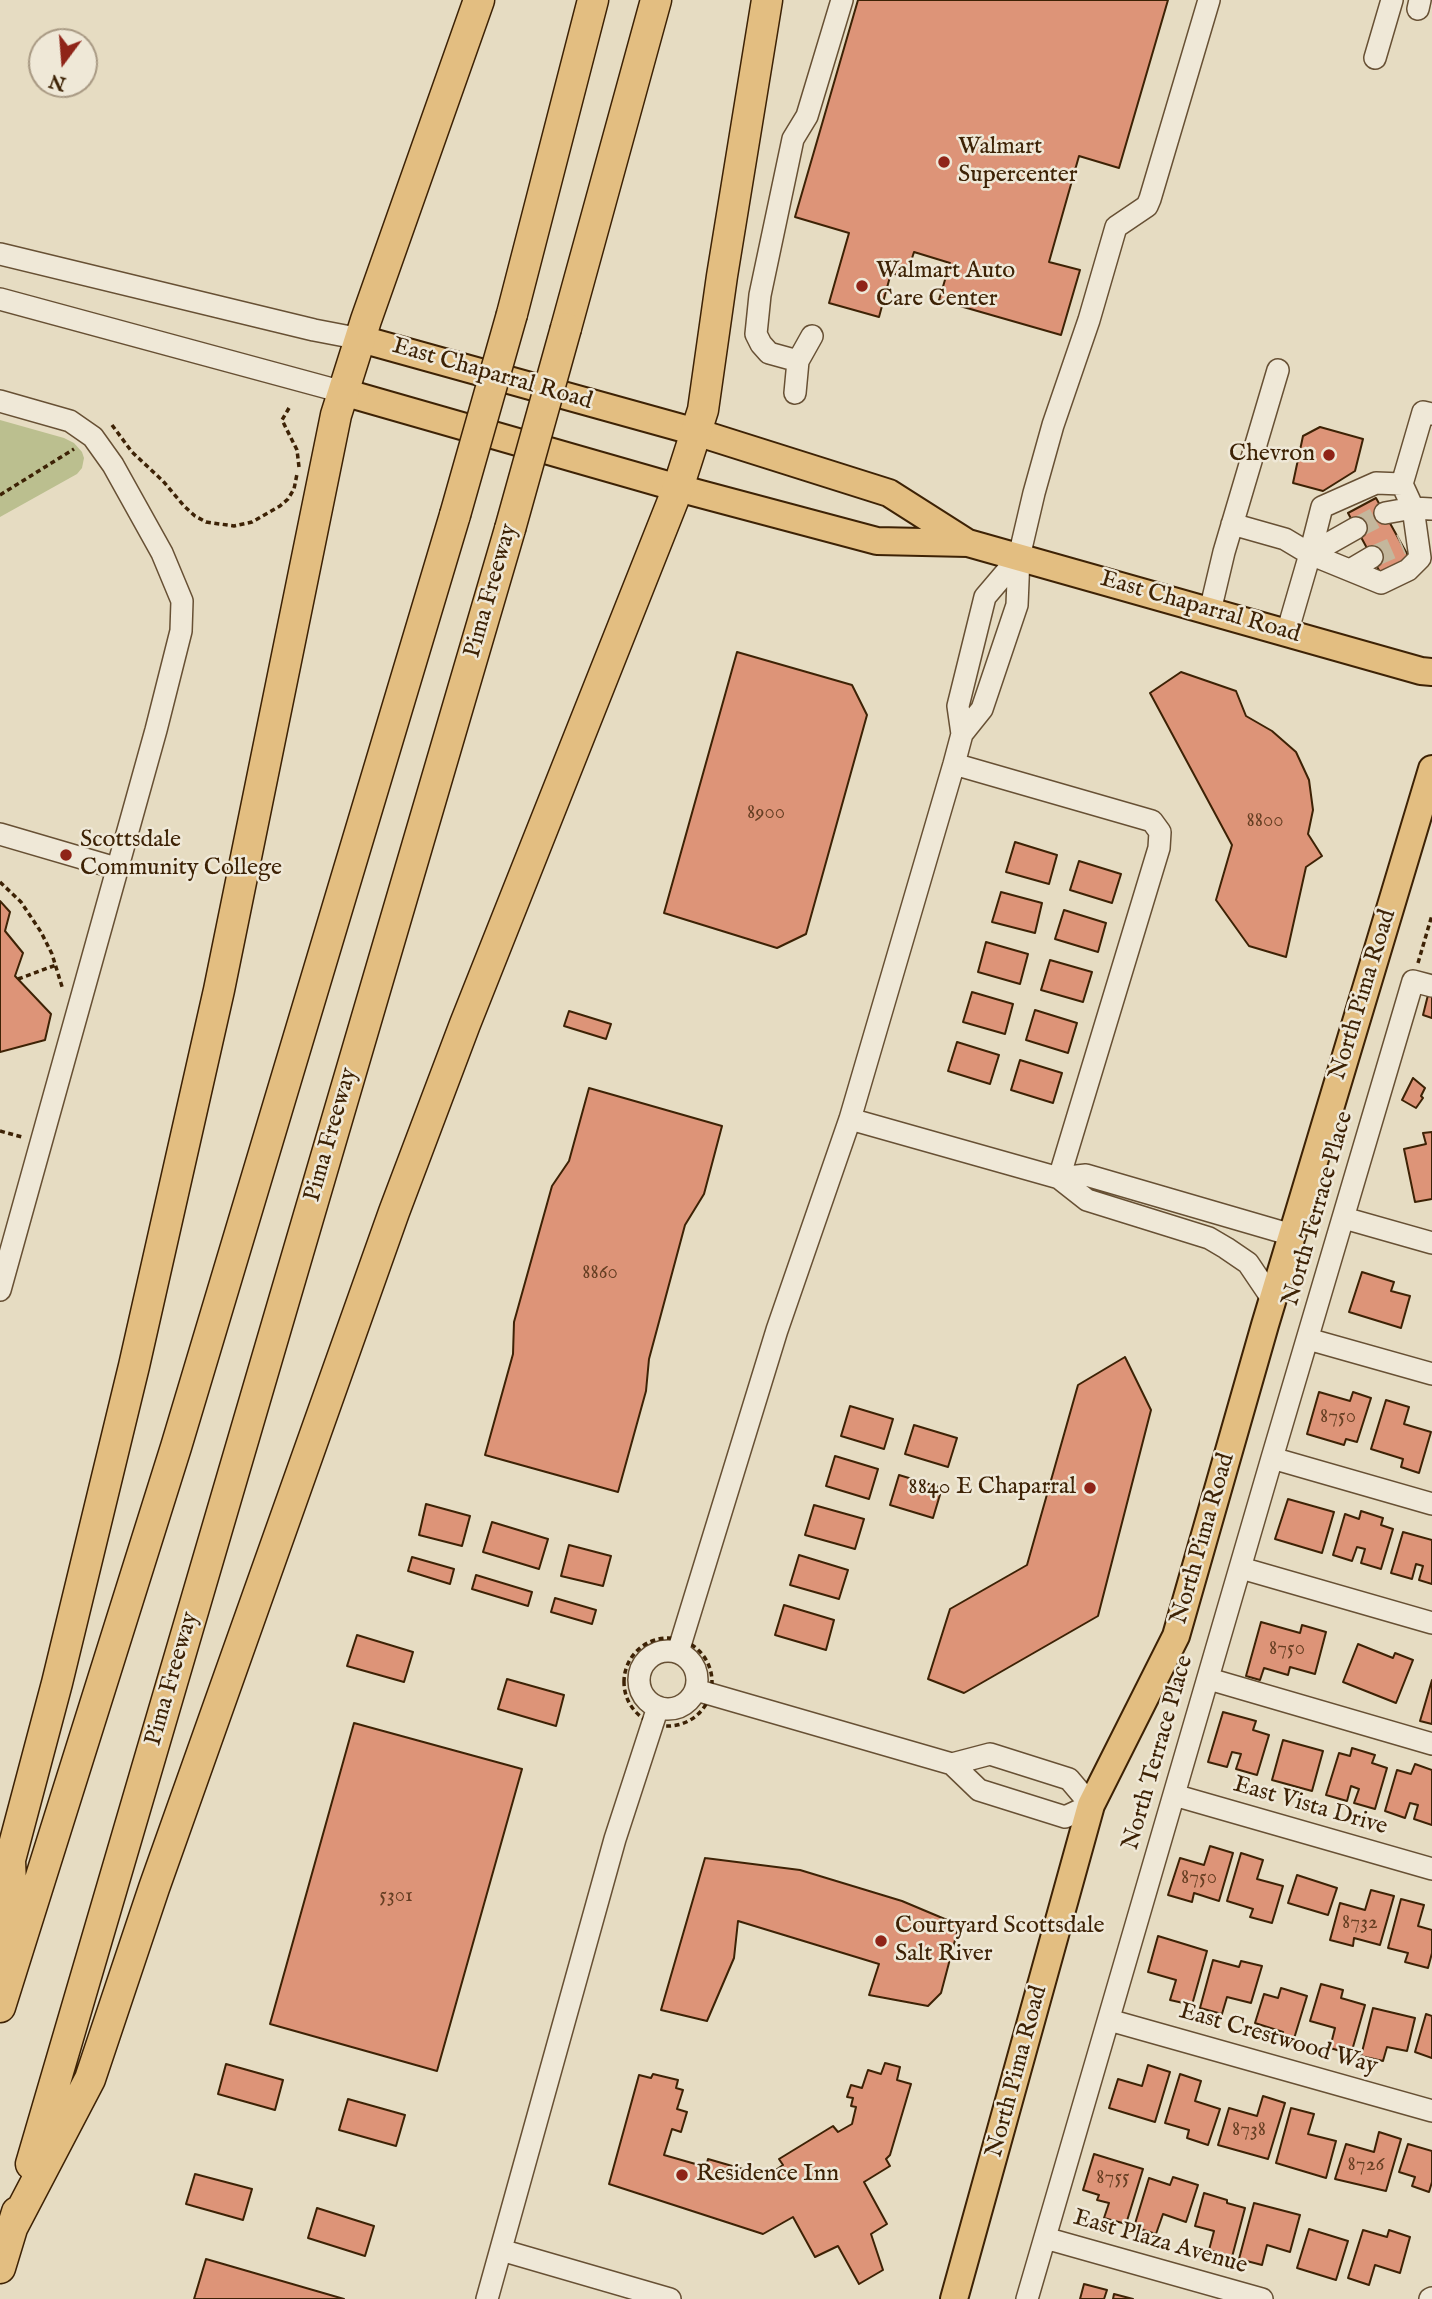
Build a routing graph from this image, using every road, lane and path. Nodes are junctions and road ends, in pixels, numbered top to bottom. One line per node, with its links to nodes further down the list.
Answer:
1 (479, 0): 12 (highway)
2 (593, 0): 73 (highway, bridge)
3 (656, 0): 77 (highway, Pima Freeway, bridge)
4 (768, 0): 21 (highway)
5 (842, 0): 13 (street)
6 (1209, 0): 32 (street)
7 (1392, 0): 8 (street)
8 (1375, 58)
9 (0, 254): 12 (street, East Chaparral Road)
10 (0, 299): 15 (street, East Chaparral Road)
11 (812, 336): 13 (street)
12 (361, 339): 15 (highway); 21 (main road, East Chaparral Road)
13 (798, 361): 16 (street)
14 (1278, 370): 28 (street)
15 (343, 392): 24 (main road, East Chaparral Road); 73 (highway)
16 (795, 393)
17 (0, 401): 42 (street)
18 (289, 408): 20 (path)
19 (1432, 414): 23 (street)
20 (112, 425)
21 (696, 432): 24 (highway); 30 (main road, East Chaparral Road)
22 (74, 449): 25 (path)
23 (1402, 484): 26 (street); 31 (street)
24 (678, 488): 30 (main road, East Chaparral Road); 77 (highway)
25 (0, 495)
26 (1423, 509): 27 (street); 34 (street)
27 (1385, 513)
28 (1232, 524): 31 (street); 35 (street)
29 (1356, 528): 31 (street)
30 (968, 543): 32 (main road, East Chaparral Road)
31 (1310, 554): 34 (street); 36 (street)
32 (1019, 557): 35 (main road, East Chaparral Road); 38 (street); 38 (street)
33 (1372, 557): 34 (street)
34 (1350, 570)
35 (1210, 611): 36 (main road, East Chaparral Road)
36 (1287, 633): 37 (main road, East Chaparral Road)
37 (1432, 672)
38 (962, 734): 39 (street)
39 (954, 764): 49 (street); 52 (street)
40 (1432, 769): 54 (main road, North Pima Road)
41 (0, 834): 42 (street)
42 (116, 868): 56 (street)
43 (0, 883): 45 (path)
44 (1432, 915): 47 (path)
45 (56, 965): 46 (path); 48 (path)
46 (18, 979)
47 (1423, 984): 53 (street, North Terrace Place)
48 (64, 1001)
49 (850, 1119): 52 (street); 64 (street)
50 (0, 1131): 51 (path)
51 (29, 1139)
52 (1059, 1178): 54 (street); 57 (street)
53 (1344, 1218): 55 (street); 58 (street, North Terrace Place)
54 (1293, 1235): 57 (main road, North Pima Road)
55 (1432, 1243)
56 (0, 1290)
57 (1273, 1300): 71 (main road, North Pima Road)
58 (1308, 1339): 59 (street); 60 (street, North Terrace Place)
59 (1432, 1374)
60 (1272, 1458): 61 (street); 62 (street, North Terrace Place)
61 (1432, 1504)
62 (1241, 1568): 63 (street); 65 (street, North Terrace Place)
63 (1432, 1623)
64 (680, 1646): 66 (street); 66 (path); 67 (street); 67 (path)
65 (1209, 1679): 68 (street); 70 (street, North Terrace Place)
66 (703, 1692): 67 (street); 67 (path); 69 (street)
67 (655, 1715): 79 (street)
68 (1432, 1744)
69 (952, 1763): 71 (street); 71 (street)
70 (1174, 1795): 72 (street, East Vista Drive); 75 (street, North Terrace Place)
71 (1091, 1805): 83 (main road, North Pima Road)
72 (1432, 1869)
73 (14, 1959): 74 (highway)
74 (0, 2007)
75 (1109, 2020): 76 (street, East Crestwood Way); 78 (street, North Terrace Place)
76 (1432, 2111)
77 (12, 2228): 80 (highway, Pima Freeway)
78 (1045, 2238): 84 (street, North Terrace Place); 85 (street, East Plaza Avenue)
79 (500, 2250): 81 (street); 82 (street)
80 (0, 2268)
81 (487, 2299)
82 (670, 2299)
83 (954, 2299)
84 (1027, 2299)
85 (1262, 2299)

